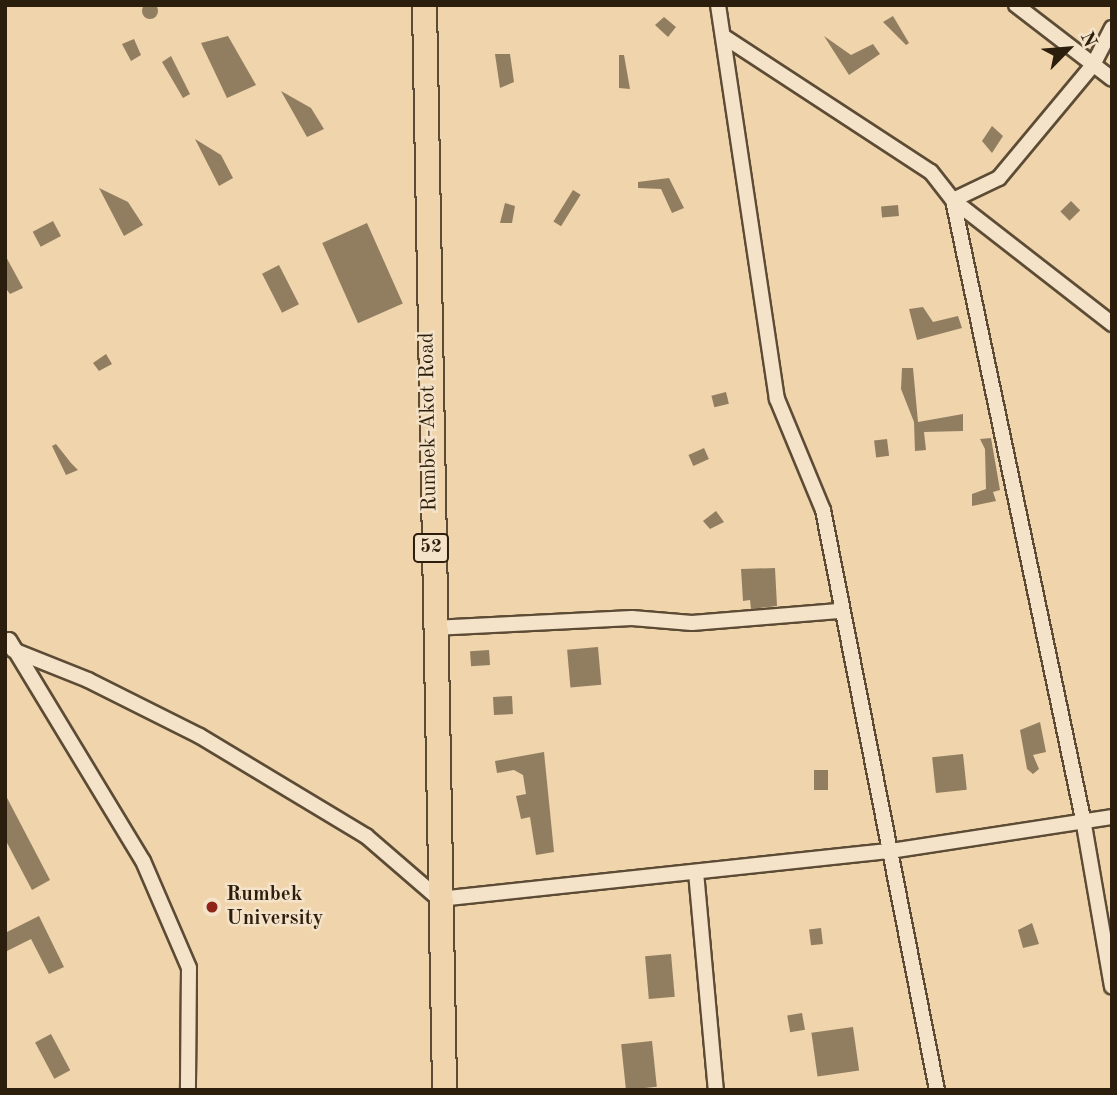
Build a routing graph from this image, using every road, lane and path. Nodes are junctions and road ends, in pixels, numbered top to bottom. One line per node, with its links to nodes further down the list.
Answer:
1 (424, 5): 11 (main road, Rumbek-Akot Road / 52)
2 (718, 5): 5 (street)
3 (1016, 5): 6 (street)
4 (1112, 28): 6 (street)
5 (726, 38): 8 (street); 10 (street)
6 (1093, 65): 7 (street); 8 (street)
7 (1112, 79)
8 (953, 200): 9 (street); 14 (street)
9 (1112, 324)
10 (839, 611): 11 (street); 15 (street)
11 (433, 628): 17 (main road, Rumbek-Akot Road / 52)
12 (9, 646): 17 (street); 19 (street)
13 (1112, 817): 14 (street)
14 (1083, 819): 15 (street); 18 (street)
15 (890, 851): 16 (street); 22 (street)
16 (696, 872): 17 (street); 21 (street)
17 (439, 899): 20 (main road, Rumbek-Akot Road / 52)
18 (1112, 987)
19 (188, 1090)
20 (444, 1090)
21 (716, 1090)
22 (937, 1090)

